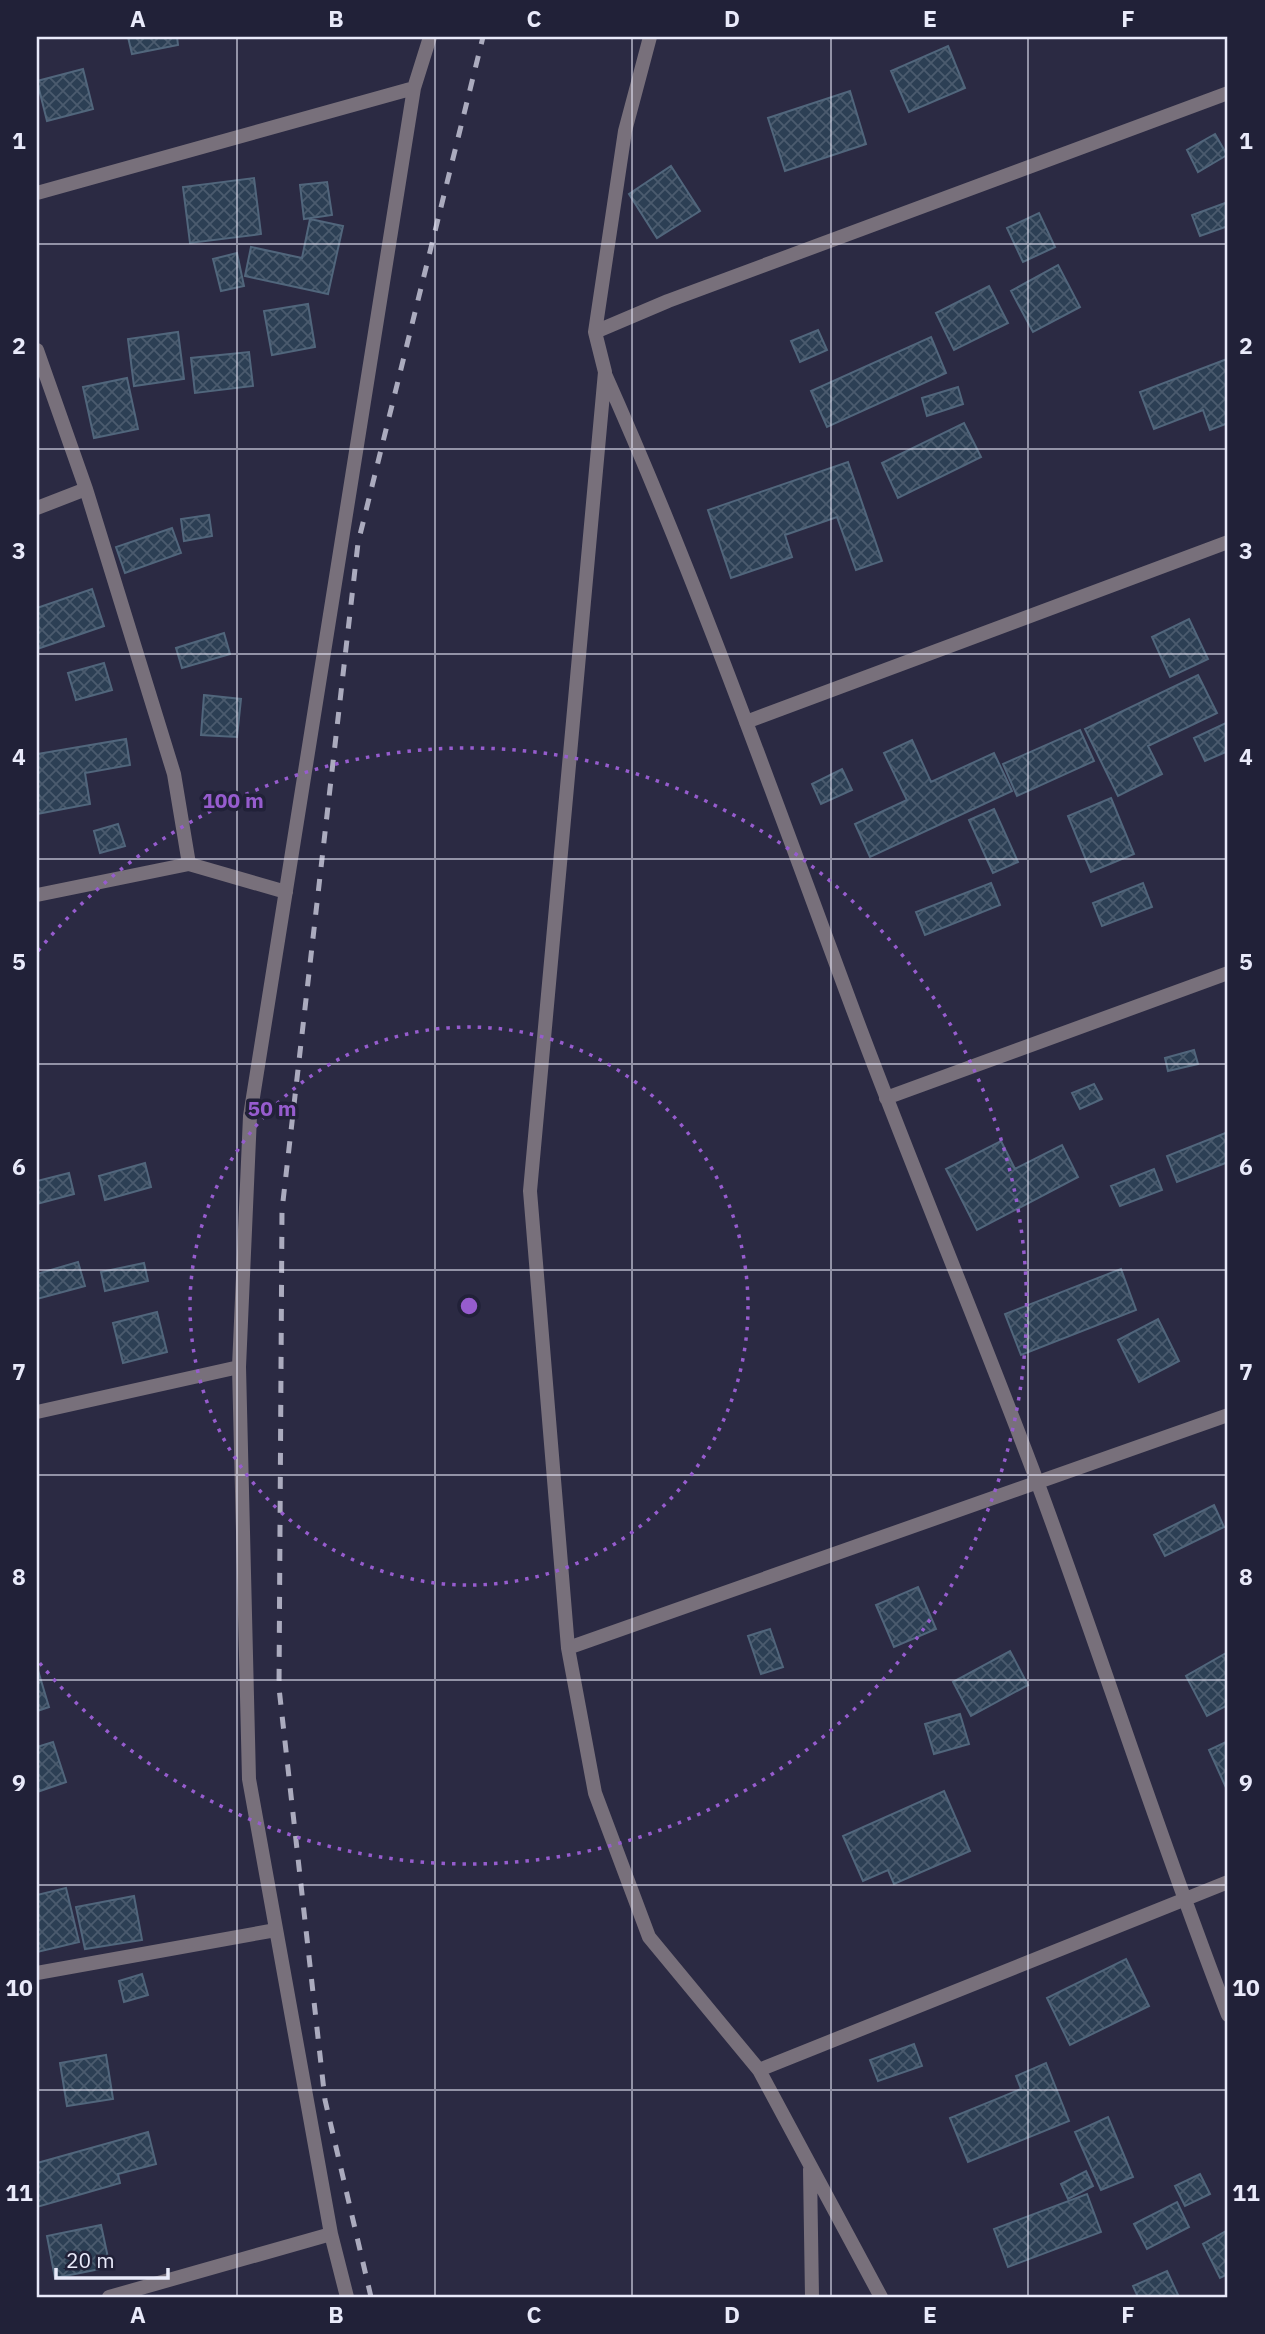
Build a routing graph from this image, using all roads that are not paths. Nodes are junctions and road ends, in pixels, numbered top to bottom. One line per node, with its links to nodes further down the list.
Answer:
1 (430, 37): 3 (street)
2 (650, 37): 6 (street)
3 (414, 88): 5 (street); 14 (street)
4 (1228, 93): 6 (street)
5 (37, 193)
6 (595, 332): 8 (street)
7 (37, 350): 9 (street)
8 (605, 372): 12 (street); 22 (street)
9 (86, 489): 10 (street); 13 (street)
10 (37, 508)
11 (1228, 542): 12 (street)
12 (746, 722): 17 (street)
13 (189, 864): 14 (street); 15 (street)
14 (286, 892): 18 (street)
15 (37, 895)
16 (1228, 973): 17 (street)
17 (886, 1098): 21 (street)
18 (239, 1367): 19 (street); 25 (street)
19 (37, 1412)
20 (1228, 1415): 21 (street)
21 (1037, 1482): 22 (street); 24 (street)
22 (568, 1648): 28 (street)
23 (1228, 1882): 24 (street)
24 (1184, 1900): 27 (street); 28 (street)
25 (276, 1930): 26 (street); 30 (street)
26 (37, 1973)
27 (1228, 2015)
28 (759, 2070): 29 (street)
29 (810, 2165): 33 (street); 34 (street)
30 (331, 2234): 31 (street); 32 (street)
31 (109, 2297)
32 (347, 2297)
33 (812, 2297)
34 (881, 2297)

